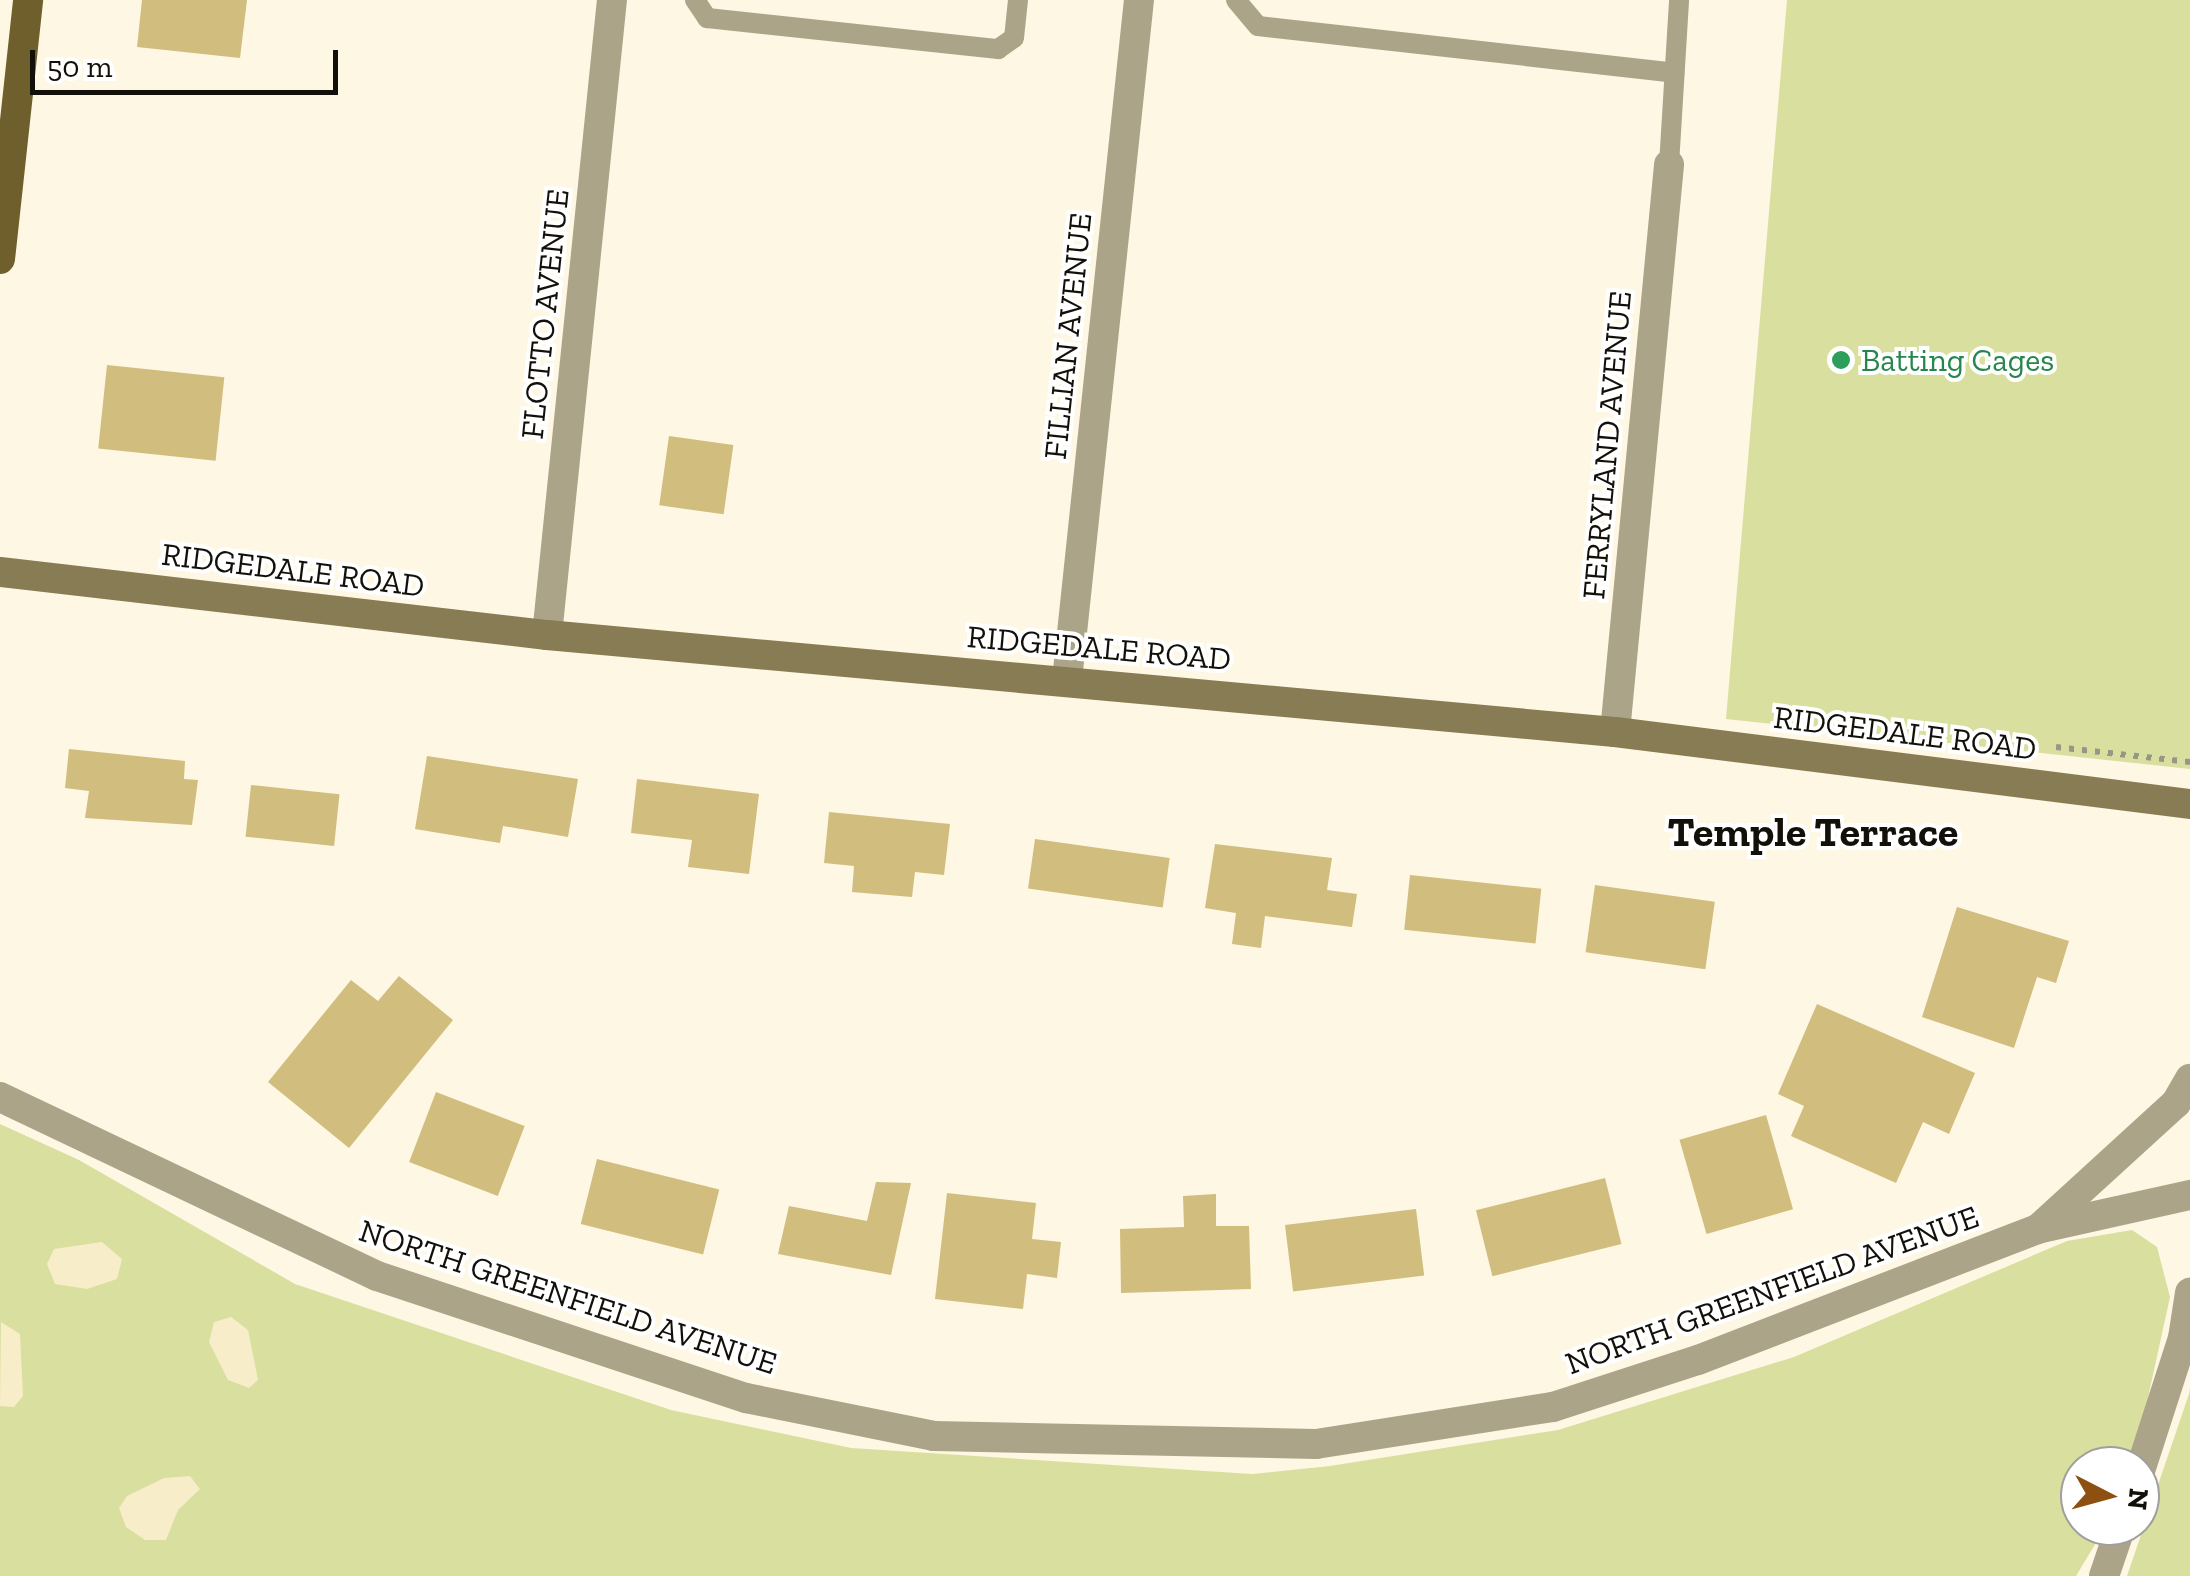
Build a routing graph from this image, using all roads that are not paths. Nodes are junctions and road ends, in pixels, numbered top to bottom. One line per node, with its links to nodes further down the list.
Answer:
1 (28, 0): 10 (main road)
2 (612, 0): 12 (street, FLOTTO AVENUE)
3 (695, 0): 4 (lane)
4 (1018, 0)
5 (1139, 0): 13 (street, FILLIAN AVENUE)
6 (1236, 0): 8 (lane)
7 (1679, 0): 8 (lane)
8 (1674, 73): 9 (lane)
9 (1669, 165): 14 (street, FERRYLAND AVENUE)
10 (0, 259)
11 (0, 572): 12 (street, RIDGEDALE ROAD)
12 (547, 635): 13 (street, RIDGEDALE ROAD)
13 (1067, 680): 14 (street, RIDGEDALE ROAD)
14 (1616, 732): 15 (street, RIDGEDALE ROAD)
15 (2190, 804)
16 (2190, 1079): 19 (street, NORTH GREENFIELD AVENUE)
17 (0, 1097): 19 (street, NORTH GREENFIELD AVENUE)
18 (2190, 1196): 19 (street)
19 (2038, 1228)
20 (2190, 1294): 21 (street)
21 (2148, 1446)
22 (2114, 1546): 23 (street)
23 (2104, 1576)

